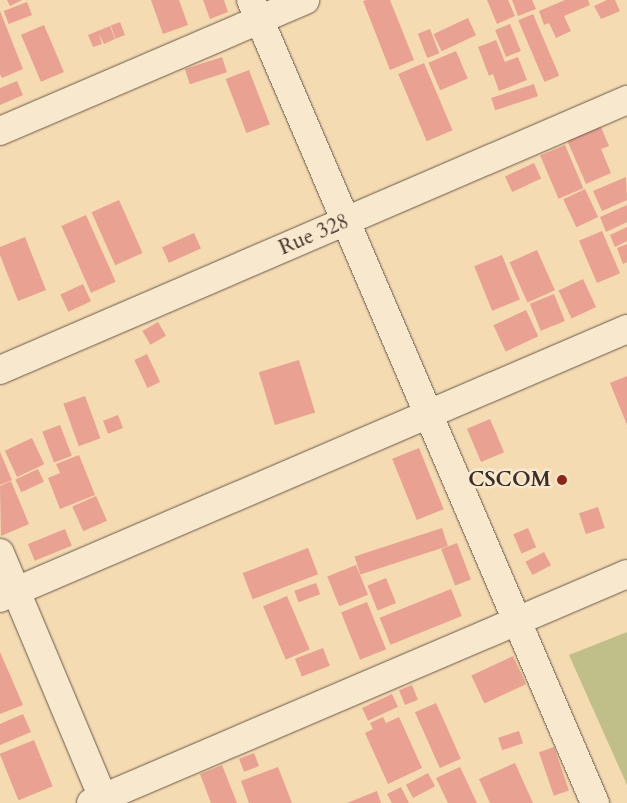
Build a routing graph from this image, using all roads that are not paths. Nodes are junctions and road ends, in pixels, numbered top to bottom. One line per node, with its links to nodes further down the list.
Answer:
1 (305, 0): 2 (street)
2 (255, 10): 4 (street); 5 (street)
3 (627, 100): 5 (street, Rue 328)
4 (0, 131)
5 (346, 222): 7 (street, Rue 328); 8 (street)
6 (627, 329): 8 (street)
7 (0, 370)
8 (428, 414): 11 (street); 12 (street)
9 (0, 553): 11 (street)
10 (627, 574): 12 (street)
11 (8, 594): 13 (street)
12 (517, 621): 13 (street); 14 (street)
13 (100, 801)
14 (595, 803)

